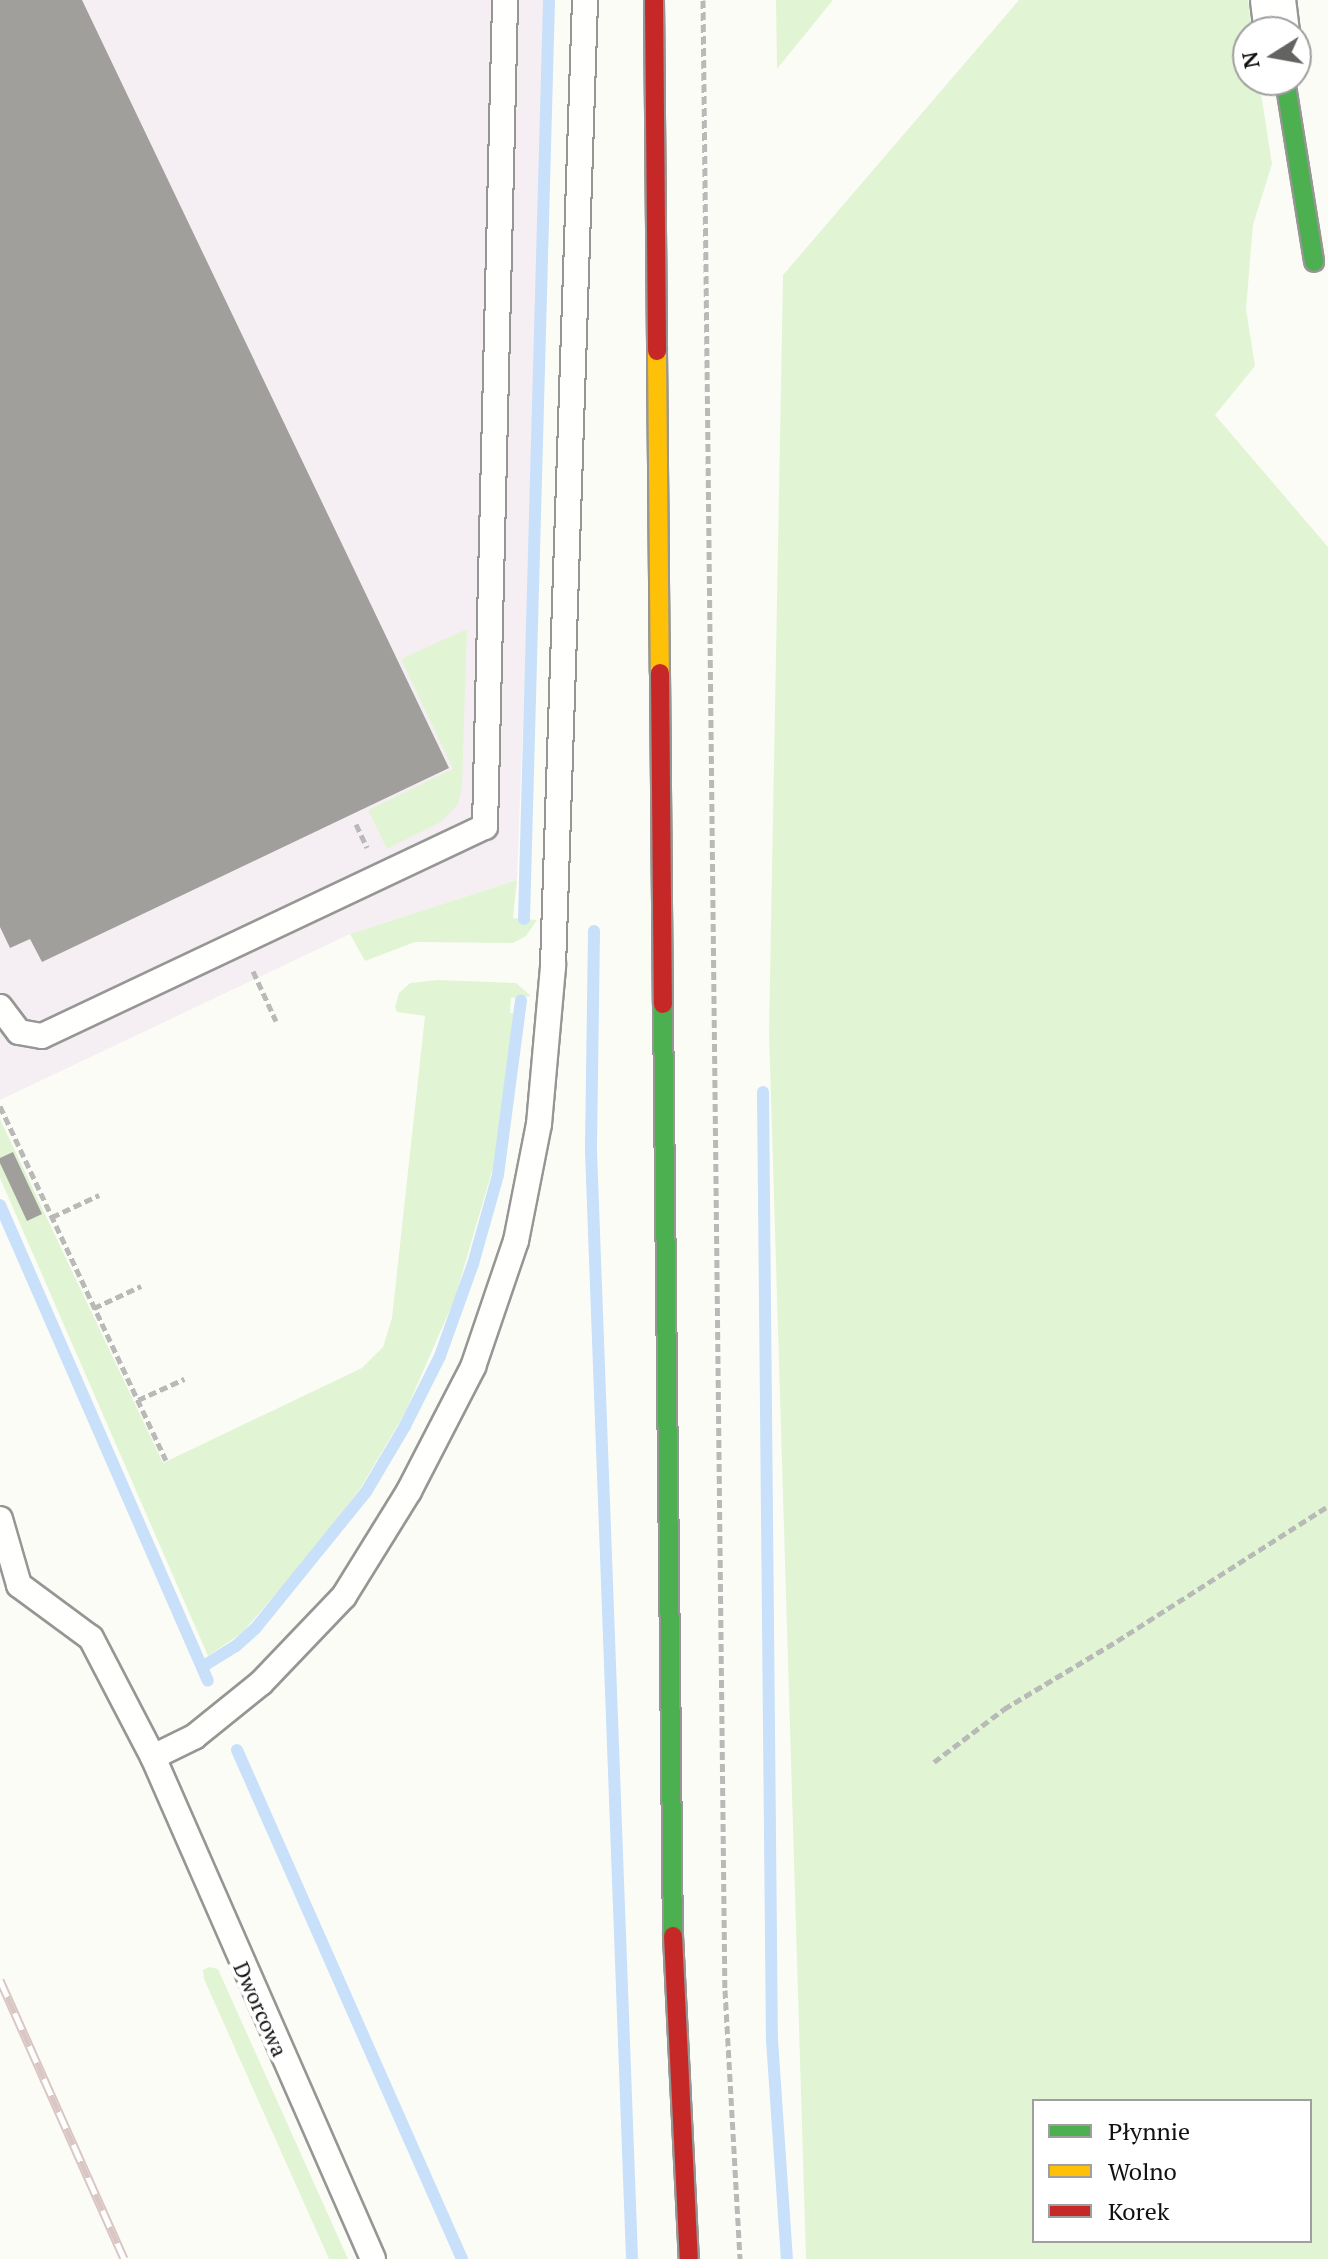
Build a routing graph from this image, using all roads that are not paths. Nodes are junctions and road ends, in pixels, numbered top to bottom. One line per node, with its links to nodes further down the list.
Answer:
1 (505, 0): 6 (lane)
2 (585, 0): 8 (lane)
3 (654, 0): 10 (main road)
4 (1288, 96): 5 (main road)
5 (1314, 262)
6 (0, 1007)
7 (0, 1519): 8 (lane, Dworcowa)
8 (153, 1757): 9 (lane, Dworcowa)
9 (373, 2259)
10 (689, 2259)

